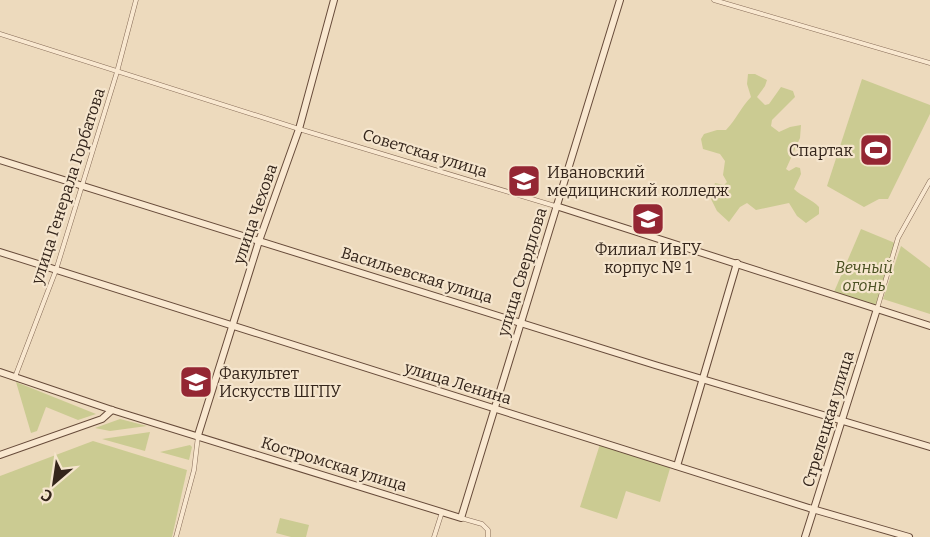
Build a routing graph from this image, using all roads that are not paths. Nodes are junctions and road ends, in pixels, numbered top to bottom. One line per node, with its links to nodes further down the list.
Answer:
1 (136, 0): 7 (street, улица Генерала Горбатова)
2 (334, 0): 8 (street, улица Чехова)
3 (620, 0): 12 (street, улица Свердлова)
4 (714, 0): 6 (street)
5 (0, 34): 7 (street, Советская улица)
6 (930, 63)
7 (117, 72): 8 (street, Советская улица); 11 (street, улица Генерала Горбатова)
8 (299, 129): 12 (street, Советская улица); 13 (street, улица Чехова)
9 (0, 160): 11 (street, Васильевская улица)
10 (930, 181): 17 (street)
11 (82, 186): 13 (street, Васильевская улица); 16 (street, улица Генерала Горбатова)
12 (556, 206): 15 (street, Советская улица); 18 (street, улица Свердлова)
13 (259, 241): 18 (street, Васильевская улица); 19 (street, улица Чехова)
14 (0, 252): 16 (street, улица Ленина)
15 (737, 263): 17 (street, Советская улица); 23 (street)
16 (56, 270): 19 (street, улица Ленина); 22 (street, улица Генерала Горбатова)
17 (876, 309): 20 (street, Советская улица); 26 (street, Стрелецкая улица)
18 (521, 322): 23 (street, Васильевская улица); 24 (street, улица Свердлова)
19 (232, 326): 24 (street, улица Ленина); 27 (street, улица Чехова)
20 (930, 326)
21 (0, 372): 22 (street, Костромская улица)
22 (15, 377): 25 (street, Костромская улица)
23 (703, 379): 26 (street, Васильевская улица); 30 (street)
24 (494, 409): 30 (street, улица Ленина); 33 (street, улица Свердлова)
25 (112, 410): 27 (street, Костромская улица); 29 (street)
26 (842, 419): 28 (street, Васильевская улица); 31 (street, Стрелецкая улица)
27 (198, 435): 32 (street, Костромская улица); 34 (street)
28 (930, 447)
29 (0, 454)
30 (677, 466): 31 (street, улица Ленина)
31 (814, 510): 37 (street, Стрелецкая улица); 38 (street, улица Ленина)
32 (442, 512): 33 (street, Костромская улица); 35 (street)
33 (461, 518): 36 (street)
34 (176, 537)
35 (434, 537)
36 (488, 537)
37 (805, 537)
38 (909, 537)

